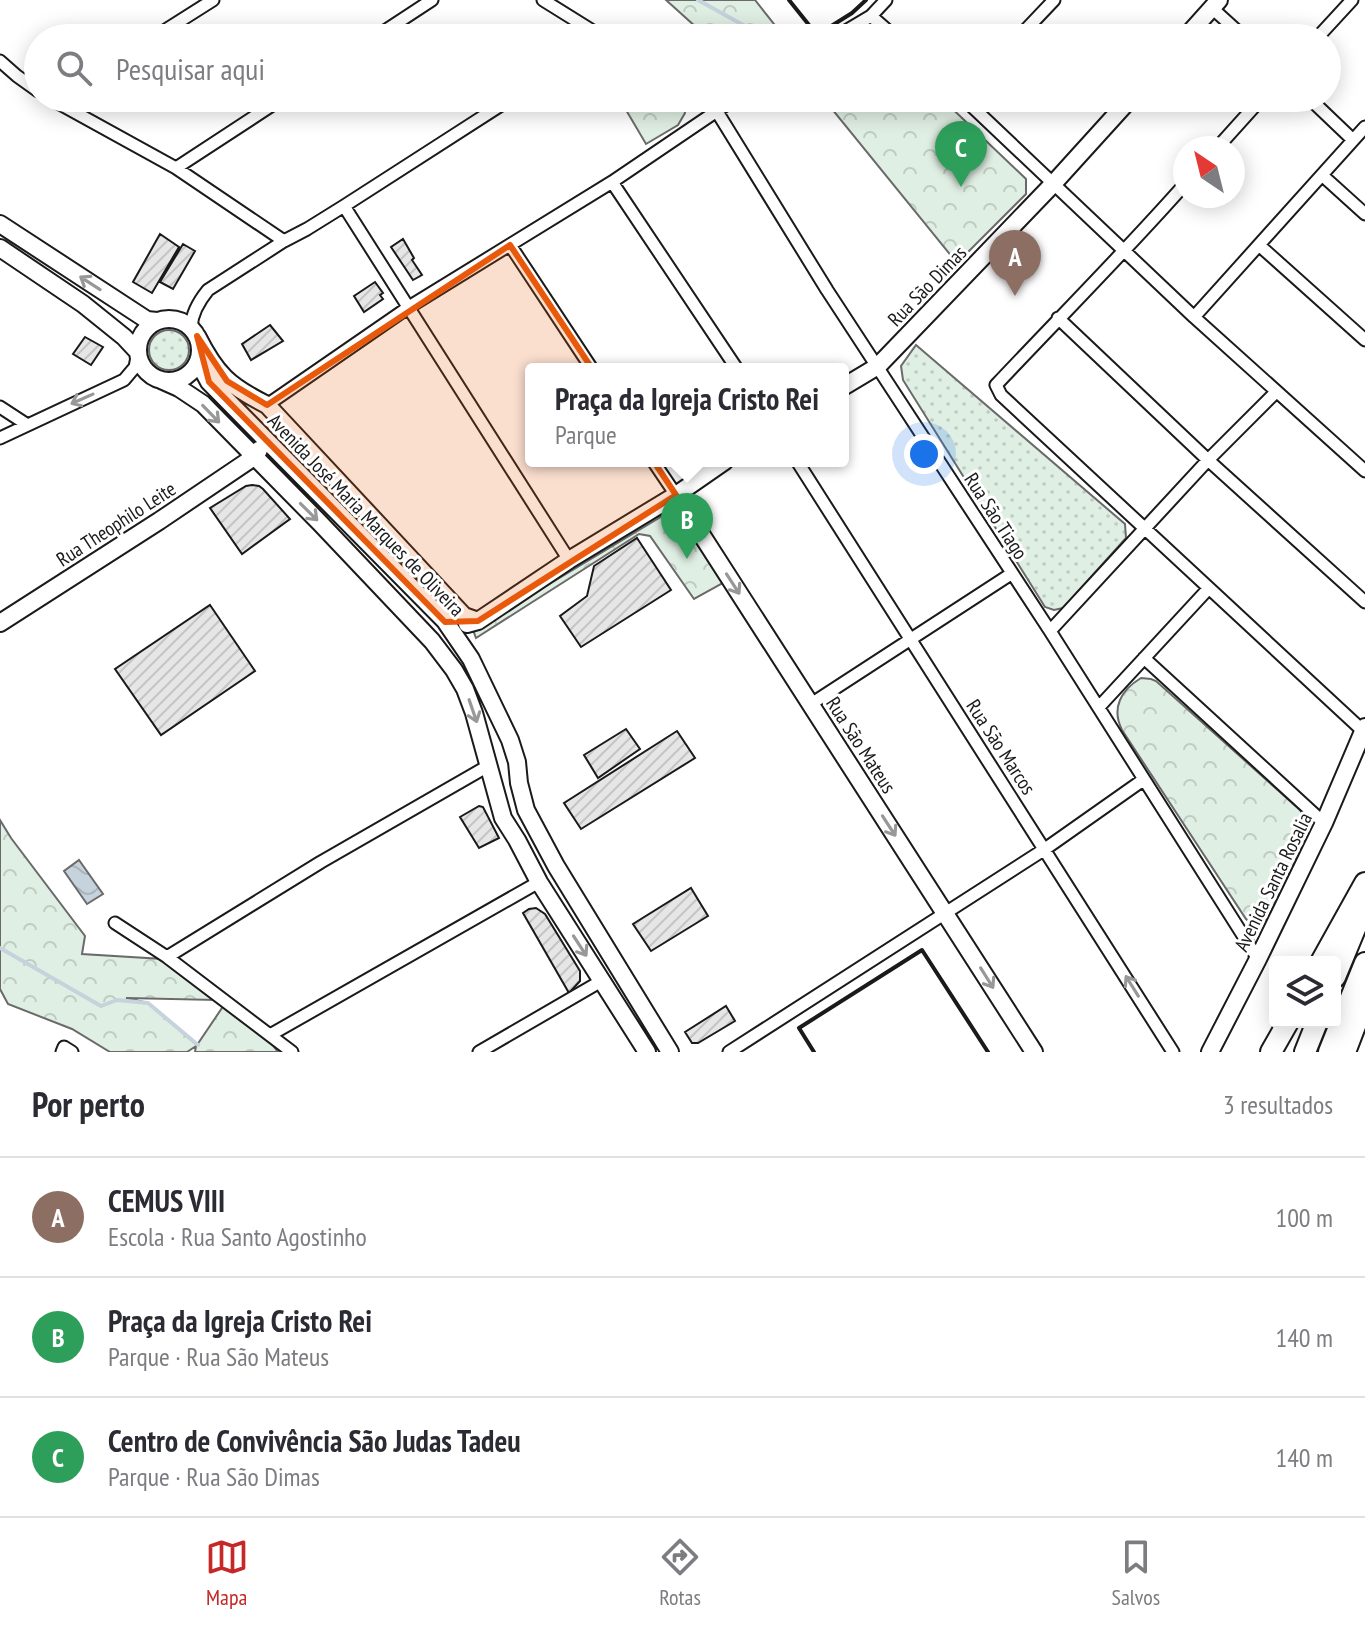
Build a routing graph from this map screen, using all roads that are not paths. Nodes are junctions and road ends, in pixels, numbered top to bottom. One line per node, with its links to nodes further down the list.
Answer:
1 (213, 0): 9 (street)
2 (432, 0): 10 (street)
3 (543, 0): 11 (street)
4 (886, 0): 8 (street)
5 (1054, 0): 14 (street)
6 (1352, 0): 17 (street)
7 (1215, 4): 15 (main road); 16 (street)
8 (871, 16): 12 (street); 13 (street)
9 (175, 24)
10 (395, 24)
11 (582, 24)
12 (858, 24)
13 (880, 24)
14 (1031, 24)
15 (1197, 24)
16 (1233, 24)
17 (1330, 24)
18 (0, 61): 19 (street)
19 (24, 81)
20 (77, 112): 32 (street)
21 (262, 112): 32 (street)
22 (490, 112): 37 (street)
23 (713, 112): 34 (street)
24 (717, 112): 54 (street, Rua São Tiago)
25 (978, 112): 35 (street)
26 (1118, 112): 35 (main road, Rua São Dimas)
27 (1249, 112): 30 (street)
28 (1324, 112): 31 (street)
29 (1365, 127): 31 (street)
30 (1228, 136)
31 (1353, 140): 33 (street)
32 (176, 168): 40 (street)
33 (1323, 176): 38 (street); 42 (street)
34 (612, 182): 41 (street); 53 (street)
35 (1053, 184): 44 (street); 54 (main road, Rua São Dimas)
36 (1173, 197): 44 (street)
37 (344, 206): 40 (street); 45 (street)
38 (1365, 214)
39 (0, 224): 48 (main road, one-way to 39)
40 (284, 241): 49 (street)
41 (510, 245): 45 (street); 52 (street)
42 (1260, 246): 46 (street); 50 (street)
43 (0, 248): 51 (main road)
44 (1125, 251): 46 (street); 47 (street)
45 (409, 307): 58 (street); 71 (street)
46 (1194, 317): 57 (street)
47 (1058, 318): 64 (street); 70 (street)
48 (157, 321): 49 (main road); 51 (main road)
49 (196, 338): 55 (main road); 58 (main road); 61 (main road, Avenida José Maria Marques de Oliveira)
50 (1365, 340)
51 (138, 352): 55 (main road); 60 (street, one-way to 60)
52 (588, 363)
53 (733, 363)
54 (878, 366): 56 (main road, Rua São Dimas); 72 (street, Rua São Tiago)
55 (161, 380): 63 (main road, Avenida José Maria Marques de Oliveira, one-way to 63)
56 (849, 383)
57 (1276, 392): 64 (street); 68 (street)
58 (267, 405): 75 (main road)
59 (0, 407): 60 (street)
60 (26, 424): 62 (street)
61 (257, 430): 63 (main road); 76 (main road, Avenida José Maria Marques de Oliveira)
62 (0, 438)
63 (254, 457): 77 (main road, Rua Theophilo Leite); 85 (main road, Avenida José Maria Marques de Oliveira, one-way to 85)
64 (1208, 460): 70 (street); 74 (street)
65 (657, 467): 69 (street, Rua São Mateus)
66 (716, 467): 69 (main road)
67 (801, 467): 79 (street, Rua São Marcos)
68 (1365, 471)
69 (676, 495): 71 (main road); 82 (main road, Rua São Mateus, one-way to 82)
70 (1145, 528): 73 (street); 78 (street)
71 (569, 560): 75 (main road)
72 (1011, 574): 78 (street, Rua São Tiago); 79 (street)
73 (1209, 588): 80 (street); 84 (street)
74 (1365, 602)
75 (478, 621): 76 (main road); 81 (main road)
76 (445, 622): 81 (main road, Avenida José Maria Marques de Oliveira)
77 (0, 623)
78 (1050, 631): 83 (street, Rua São Tiago)
79 (910, 639): 82 (street); 90 (street, Rua São Marcos)
80 (1144, 658): 83 (street); 88 (street)
81 (471, 659): 87 (main road, Avenida José Maria Marques de Oliveira)
82 (811, 704): 95 (main road, Rua São Mateus, one-way to 95)
83 (1099, 707): 86 (street, Rua São Tiago)
84 (1364, 729): 88 (main road, Avenida Santa Rosalia)
85 (488, 766): 87 (main road); 89 (main road, Avenida José Maria Marques de Oliveira); 98 (street)
86 (1143, 780): 90 (street); 99 (street, Rua São Tiago)
87 (524, 804): 91 (main road, Avenida José Maria Marques de Oliveira)
88 (1324, 823): 99 (main road, Avenida Santa Rosalia)
89 (517, 840): 91 (main road); 92 (main road, Avenida José Maria Marques de Oliveira)
90 (1045, 849): 95 (street); 113 (street, Rua São Marcos, one-way to 90)
91 (556, 866): 110 (main road, Avenida José Maria Marques de Oliveira)
92 (539, 882): 102 (main road, Avenida José Maria Marques de Oliveira, one-way to 102); 106 (street)
93 (1365, 883): 97 (highway)
94 (1365, 903): 100 (highway)
95 (945, 912): 111 (street); 112 (main road, Rua São Mateus, one-way to 112)
96 (115, 923): 98 (street)
97 (1324, 956)
98 (167, 957): 106 (street)
99 (1258, 959): 114 (main road, Avenida Santa Rosalia)
100 (1341, 962)
101 (1365, 963): 117 (highway)
102 (603, 980): 108 (street); 109 (main road, Avenida José Maria Marques de Oliveira)
103 (1365, 1000): 118 (highway)
104 (1285, 1028): 115 (highway)
105 (1315, 1028): 116 (highway)
106 (270, 1035): 107 (street)
107 (292, 1052)
108 (479, 1052)
109 (647, 1052)
110 (670, 1052)
111 (729, 1052)
112 (1034, 1052)
113 (1173, 1052)
114 (1210, 1052)
115 (1271, 1052)
116 (1305, 1052)
117 (1329, 1052)
118 (1345, 1052)

